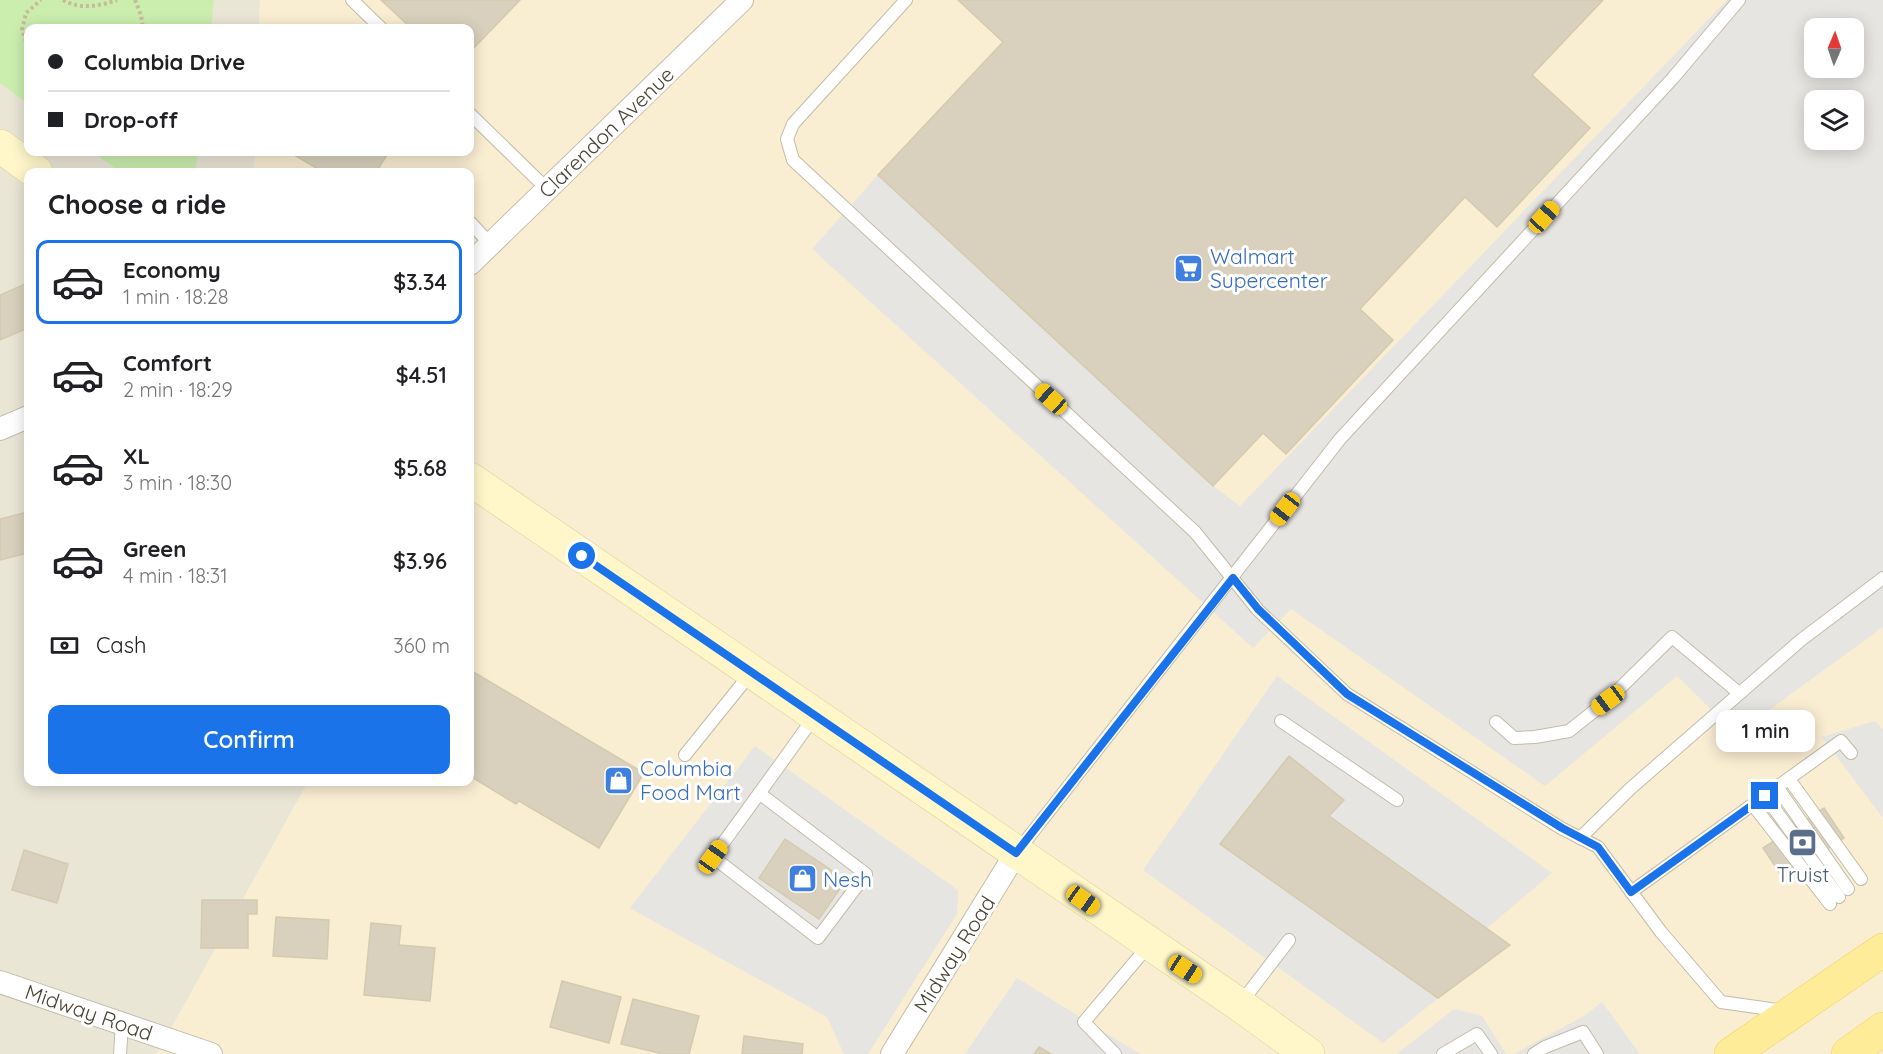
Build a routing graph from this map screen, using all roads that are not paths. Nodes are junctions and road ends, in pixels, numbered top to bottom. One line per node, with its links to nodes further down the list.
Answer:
1 (352, 0): 5 (lane)
2 (742, 0): 9 (street, Clarendon Avenue)
3 (906, 0): 16 (lane)
4 (1739, 0): 16 (lane)
5 (377, 24)
6 (474, 118): 9 (lane)
7 (0, 146): 8 (main road)
8 (30, 168)
9 (547, 189): 11 (street, Clarendon Avenue)
10 (474, 226): 11 (lane)
11 (490, 244): 12 (street, Clarendon Avenue)
12 (474, 260)
13 (24, 419): 14 (street)
14 (0, 429)
15 (474, 482): 18 (main road)
16 (1233, 578): 31 (lane); 32 (lane)
17 (1883, 578): 19 (lane)
18 (752, 672): 20 (main road); 24 (lane)
19 (1739, 693): 22 (lane); 31 (lane)
20 (815, 716): 27 (lane); 32 (main road)
21 (1281, 721): 29 (lane)
22 (1496, 722)
23 (1851, 753): 25 (lane)
24 (686, 755)
25 (1789, 779): 26 (lane); 33 (lane)
26 (1777, 787): 28 (lane); 35 (lane)
27 (759, 794): 27 (lane)
28 (1765, 796): 30 (lane); 35 (lane)
29 (1397, 800)
30 (1753, 805): 34 (lane); 35 (lane)
31 (1580, 838): 34 (lane)
32 (1016, 853): 37 (main road); 47 (street, Midway Road)
33 (1862, 879)
34 (1631, 892): 41 (lane)
35 (1839, 896)
36 (1289, 940): 40 (lane)
37 (1149, 945): 40 (main road); 48 (lane)
38 (1883, 950): 41 (main road)
39 (0, 982): 42 (street, Midway Road)
40 (1240, 1005): 44 (main road)
41 (1792, 1012): 53 (main road)
42 (122, 1023): 45 (lane); 46 (street, Midway Road)
43 (1883, 1029): 54 (main road)
44 (1299, 1051)
45 (120, 1054)
46 (211, 1054)
47 (892, 1054)
48 (1115, 1054)
49 (1443, 1054): 50 (lane)
50 (1491, 1054)
51 (1534, 1054): 52 (lane)
52 (1597, 1054)
53 (1731, 1054)
54 (1848, 1054)

